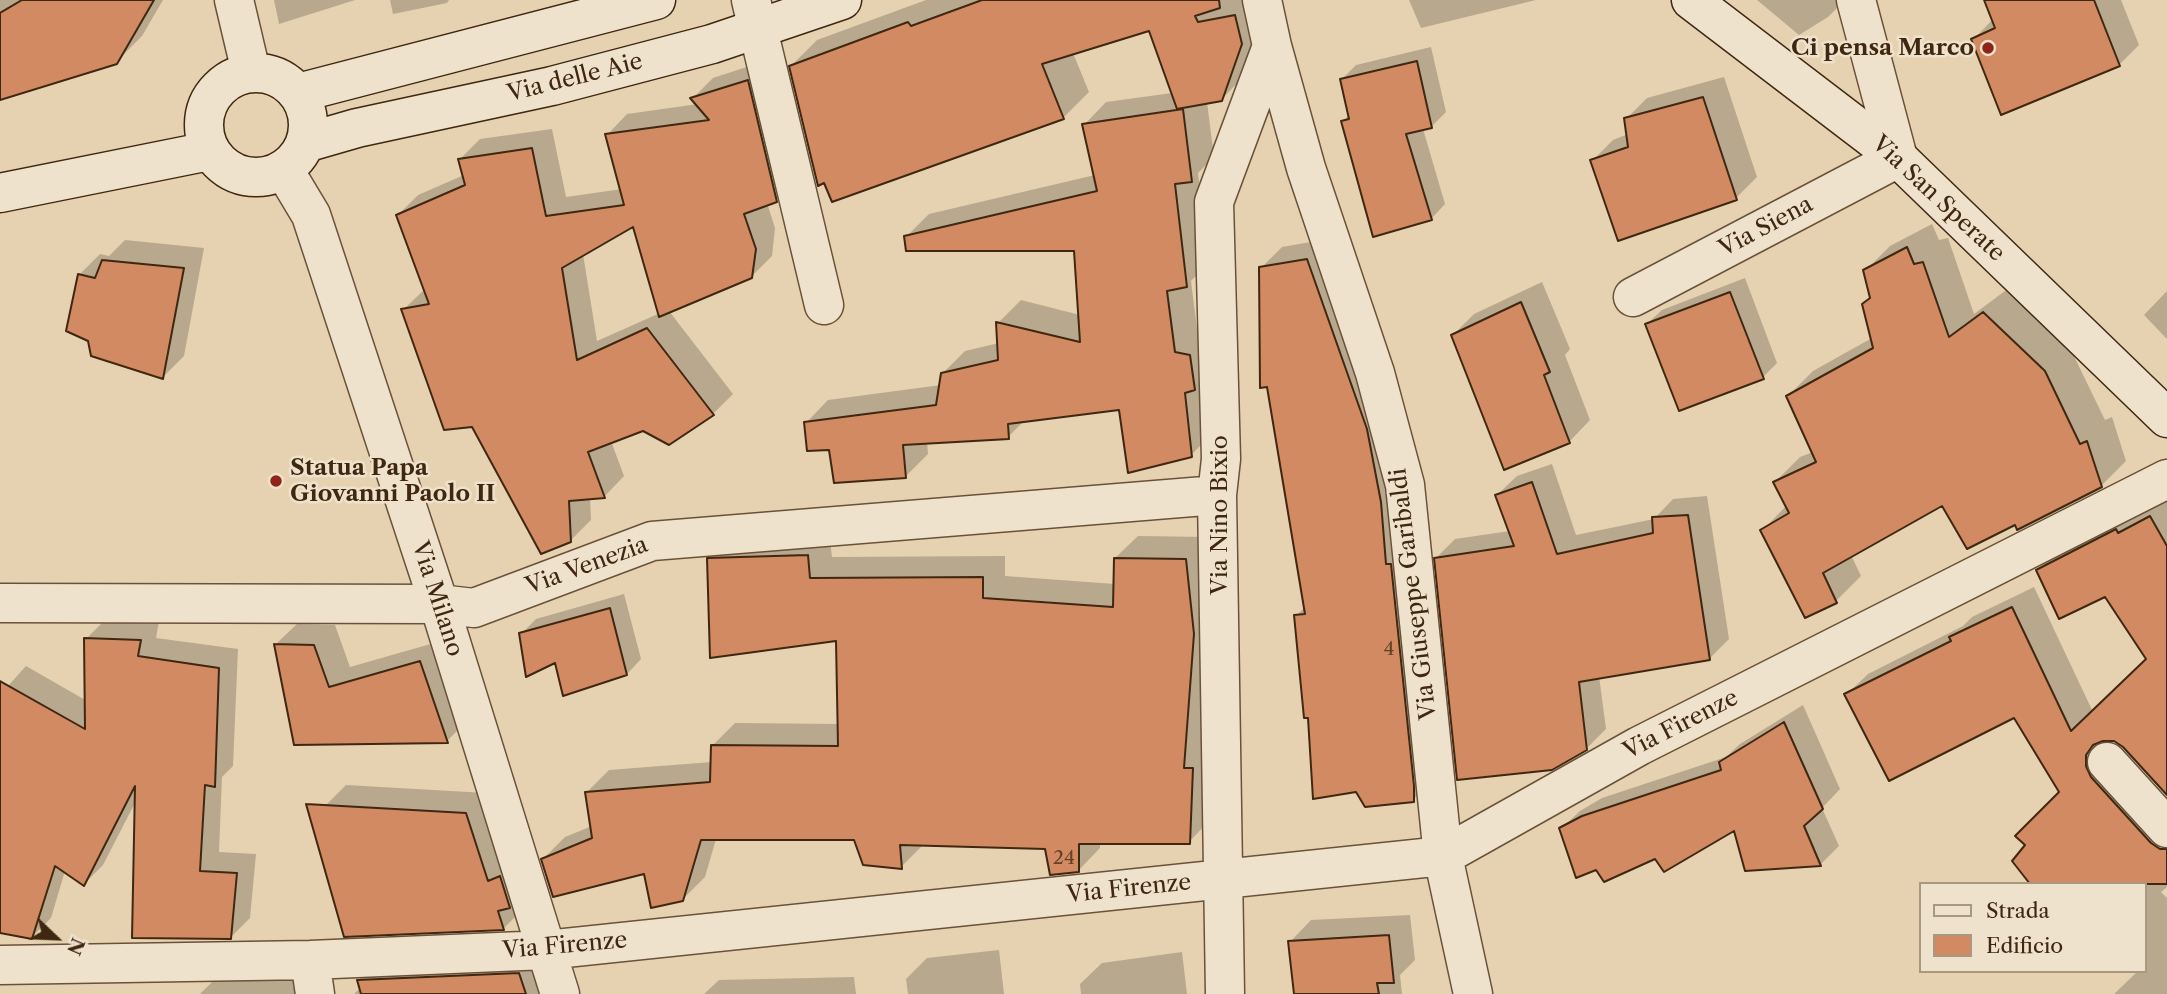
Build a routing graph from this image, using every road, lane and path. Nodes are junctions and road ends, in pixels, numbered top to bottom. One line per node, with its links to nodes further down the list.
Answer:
1 (234, 0): 9 (street)
2 (656, 0): 10 (street)
3 (842, 0): 7 (street, Via delle Aie)
4 (1262, 0): 8 (street, Via Giuseppe Garibaldi)
5 (1691, 0): 13 (street, Via San Sperate)
6 (1856, 0): 13 (street)
7 (754, 14): 12 (street, Via delle Aie); 16 (street)
8 (1272, 46): 19 (street, Via Nino Bixio); 24 (street, Via Giuseppe Garibaldi)
9 (251, 72): 10 (street); 11 (street)
10 (298, 93): 12 (street)
11 (209, 150): 12 (street); 14 (street)
12 (295, 157): 21 (street, Via Milano)
13 (1898, 158): 15 (street, Via Siena); 17 (street, Via San Sperate)
14 (0, 193)
15 (1633, 296)
16 (824, 305)
17 (2167, 418)
18 (2167, 479): 24 (street, Via Firenze)
19 (1217, 495): 21 (street, Via Venezia); 25 (street, Via Nino Bixio)
20 (0, 603): 21 (street, Via Venezia)
21 (439, 604): 26 (street, Via Milano)
22 (2107, 762): 23 (street)
23 (2167, 828)
24 (1443, 856): 25 (street, Via Firenze); 31 (street, Via Giuseppe Garibaldi)
25 (1222, 878): 26 (street, Via Firenze); 30 (street, Via Nino Bixio)
26 (546, 950): 28 (street, Via Firenze); 29 (street, Via Milano)
27 (0, 965): 28 (street, Via Firenze)
28 (312, 977)
29 (560, 994)
30 (1225, 994)
31 (1474, 994)

